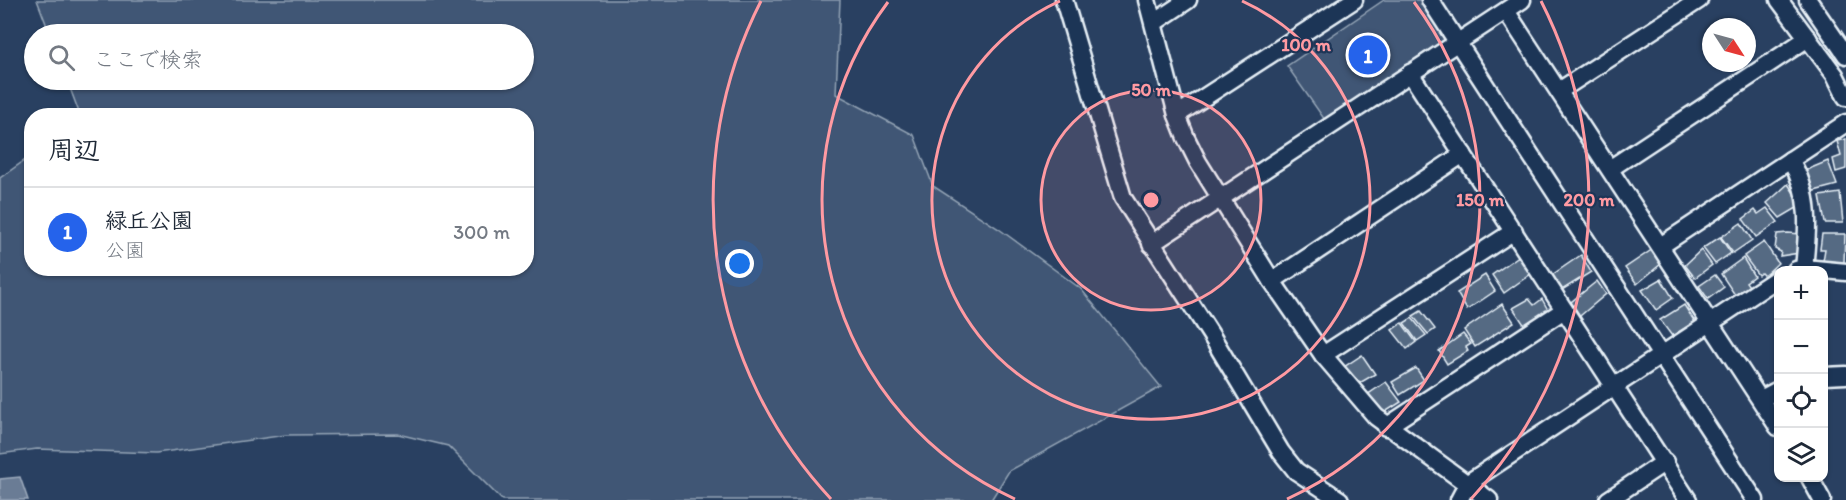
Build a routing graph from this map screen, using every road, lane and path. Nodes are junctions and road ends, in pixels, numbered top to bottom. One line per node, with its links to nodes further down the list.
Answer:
1 (1064, 0): 25 (street)
2 (1147, 0): 11 (street)
3 (1188, 0): 11 (street)
4 (1354, 0): 18 (street)
5 (1430, 0): 13 (street)
6 (1522, 0): 10 (street)
7 (1699, 0): 16 (street)
8 (1779, 0): 12 (street)
9 (1808, 0): 14 (street)
10 (1506, 11): 13 (street); 16 (street)
11 (1155, 22): 18 (street)
12 (1808, 38): 17 (street); 22 (street)
13 (1457, 42): 15 (street); 34 (street)
14 (1846, 55)
15 (1410, 73): 20 (street); 23 (street)
16 (1559, 91): 22 (street)
17 (1846, 98)
18 (1177, 116): 23 (street)
19 (1846, 123): 21 (street)
20 (1463, 154): 24 (street); 30 (street)
21 (1790, 160): 26 (street); 27 (street)
22 (1611, 168): 26 (street)
23 (1221, 198): 25 (street); 30 (street)
24 (1514, 231): 32 (street); 35 (street)
25 (1151, 244): 46 (street)
26 (1662, 245): 33 (street)
27 (1801, 266)
28 (1828, 271): 29 (street)
29 (1846, 272)
30 (1272, 281): 35 (street)
31 (1774, 281): 33 (street)
32 (1564, 310): 38 (street); 42 (street)
33 (1709, 321): 34 (street); 40 (street)
34 (1661, 353): 38 (street); 51 (street)
35 (1323, 355): 42 (street)
36 (1828, 375): 37 (street)
37 (1846, 375)
38 (1614, 385): 43 (street); 45 (street)
39 (1774, 392): 40 (street)
40 (1761, 399): 41 (street)
41 (1774, 419)
42 (1386, 427): 45 (street)
43 (1665, 462): 49 (street); 50 (street)
44 (1813, 482): 52 (street)
45 (1468, 483): 47 (street); 48 (street)
46 (1340, 500)
47 (1459, 500)
48 (1489, 500)
49 (1608, 500)
50 (1688, 500)
51 (1755, 500)
52 (1822, 500)

